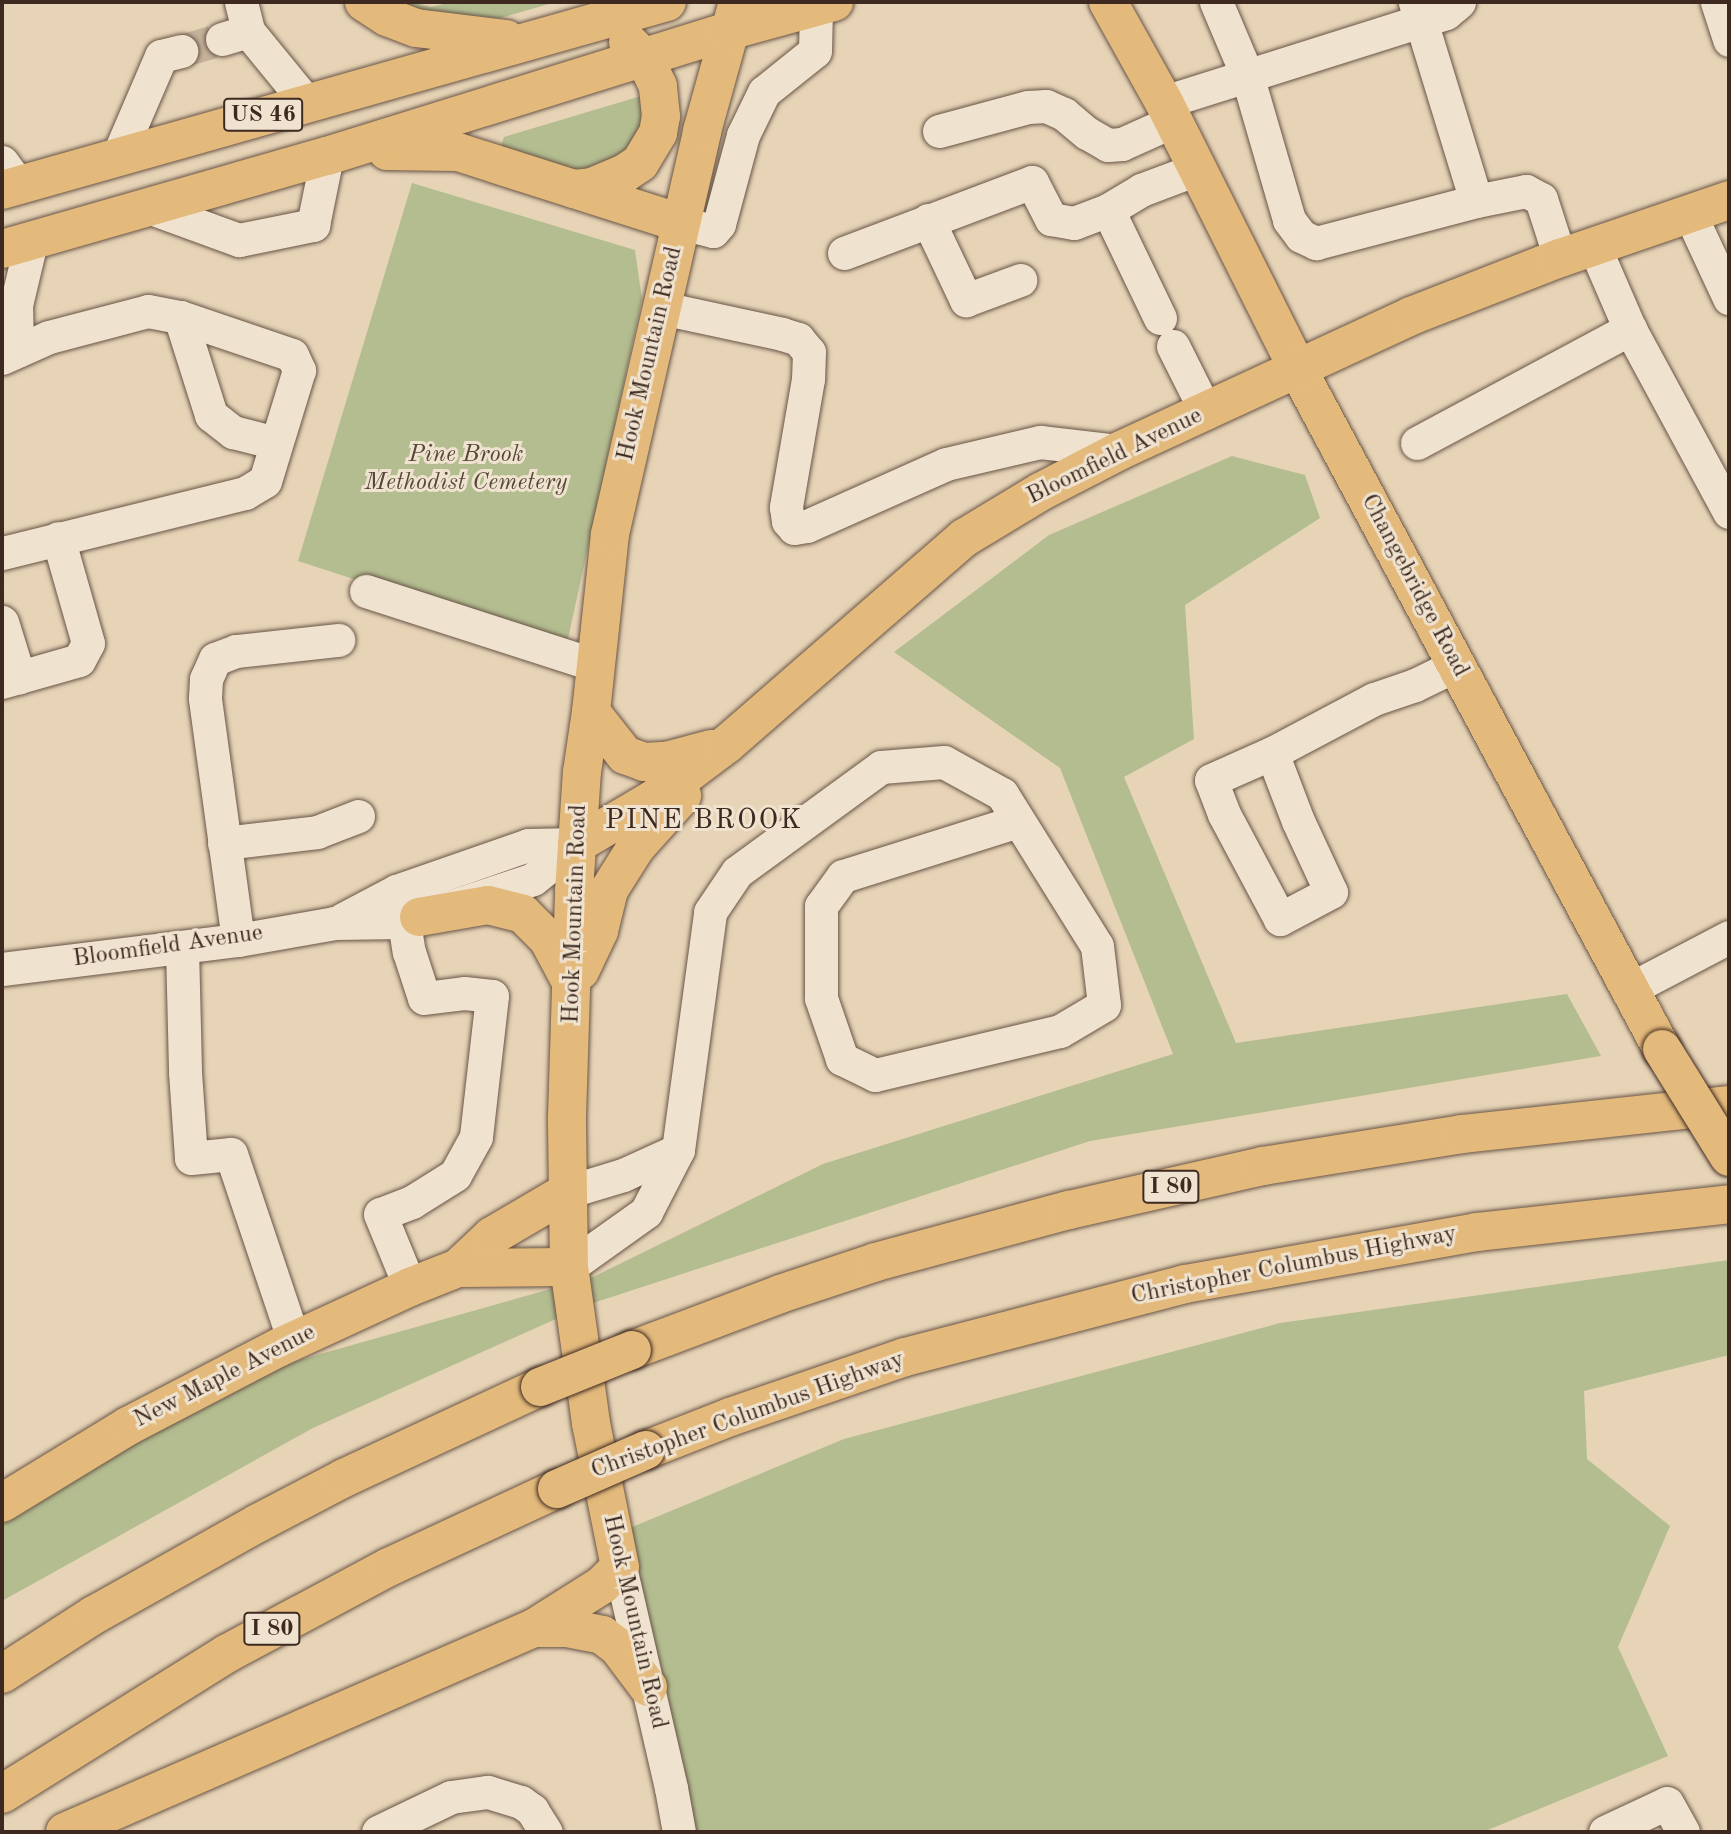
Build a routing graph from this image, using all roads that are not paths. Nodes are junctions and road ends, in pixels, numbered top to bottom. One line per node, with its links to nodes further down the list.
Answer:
1 (364, 2): 13 (main road)
2 (667, 2): 10 (main road, US 46)
3 (1216, 2): 16 (street)
4 (1459, 2): 8 (street)
5 (1717, 2): 12 (street)
6 (825, 4): 9 (main road, US 46); 31 (street)
7 (1110, 4): 18 (main road, Changebridge Road)
8 (1418, 11): 16 (street); 26 (street)
9 (733, 16): 15 (main road, US 46); 31 (main road, Hook Mountain Road)
10 (606, 19): 13 (main road, US 46); 15 (main road)
11 (237, 24): 17 (street)
12 (1729, 40)
13 (526, 41): 17 (main road, US 46)
14 (181, 51): 20 (street)
15 (645, 59): 21 (main road, US 46); 24 (main road)
16 (1247, 75): 18 (street); 26 (street)
17 (307, 103): 20 (main road, US 46)
18 (1169, 111): 19 (street); 22 (main road, Changebridge Road)
19 (939, 131)
20 (118, 156): 23 (main road, US 46)
21 (327, 156): 24 (main road); 27 (main road, US 46); 27 (street)
22 (1197, 169): 28 (street); 42 (main road, Changebridge Road)
23 (8, 179)
24 (574, 189): 31 (main road)
25 (1729, 200): 29 (main road, Bloomfield Avenue)
26 (1476, 201): 33 (street)
27 (152, 208): 32 (main road, US 46)
28 (1108, 210): 30 (street); 43 (street)
29 (1690, 214): 33 (main road, Bloomfield Avenue); 36 (street)
30 (928, 220): 34 (street); 35 (street)
31 (681, 223): 37 (main road, Hook Mountain Road)
32 (16, 245): 41 (street)
33 (1577, 252): 40 (street); 42 (main road, Bloomfield Avenue)
34 (844, 253)
35 (1020, 280)
36 (1729, 298)
37 (662, 308): 46 (street); 53 (main road, Hook Mountain Road)
38 (180, 317): 41 (street); 44 (street); 44 (street)
39 (2, 321): 41 (street)
40 (1630, 330): 45 (street); 47 (street)
41 (9, 355)
42 (1298, 370): 43 (main road, Bloomfield Avenue); 54 (main road, Changebridge Road)
43 (1206, 412): 46 (main road, Bloomfield Avenue)
44 (276, 443): 48 (street)
45 (1417, 443)
46 (1119, 451): 57 (main road, Bloomfield Avenue)
47 (1729, 512)
48 (58, 538): 49 (street); 55 (street)
49 (2, 553)
50 (366, 591): 53 (street)
51 (2, 622): 55 (street)
52 (338, 640): 61 (street)
53 (595, 665): 56 (main road, Hook Mountain Road)
54 (1456, 665): 58 (street); 70 (main road, Changebridge Road)
55 (10, 679)
56 (591, 712): 57 (main road); 62 (main road, Hook Mountain Road)
57 (727, 744): 62 (main road, Bloomfield Avenue); 69 (main road)
58 (1272, 753): 58 (street)
59 (358, 816): 61 (street)
60 (1018, 821): 60 (street); 72 (street)
61 (224, 843): 66 (street)
62 (577, 844): 63 (street, Bloomfield Avenue); 64 (street, Bloomfield Avenue); 69 (main road, Hook Mountain Road)
63 (412, 919): 64 (street, Bloomfield Avenue); 69 (main road); 78 (street)
64 (334, 923): 66 (street, Bloomfield Avenue)
65 (1729, 937): 70 (street)
66 (237, 940): 67 (street, Bloomfield Avenue)
67 (182, 947): 68 (street, Bloomfield Avenue); 79 (street)
68 (2, 969)
69 (573, 986): 74 (main road, Hook Mountain Road)
70 (1628, 990): 73 (main road, Changebridge Road, bridge)
71 (1729, 1105): 83 (main road, I 80, bridge)
72 (678, 1150): 74 (street); 76 (street)
73 (1729, 1157)
74 (567, 1192): 76 (main road, Hook Mountain Road); 77 (main road, New Maple Avenue)
75 (1729, 1205): 85 (main road, Christopher Columbus Highway / I 80, bridge)
76 (569, 1267): 77 (main road, New Maple Avenue); 81 (main road, Hook Mountain Road)
77 (458, 1268): 78 (main road, New Maple Avenue)
78 (410, 1287): 79 (main road, New Maple Avenue)
79 (294, 1341): 80 (main road, New Maple Avenue)
80 (2, 1503)
81 (620, 1567): 82 (main road); 84 (street, Hook Mountain Road)
82 (534, 1628): 84 (main road); 86 (main road)
83 (2, 1674)
84 (648, 1687): 89 (street, Hook Mountain Road)
85 (2, 1794)
86 (65, 1832)
87 (378, 1832): 88 (street)
88 (546, 1832)
89 (678, 1832)
90 (1605, 1832): 91 (street)
91 (1683, 1832)

